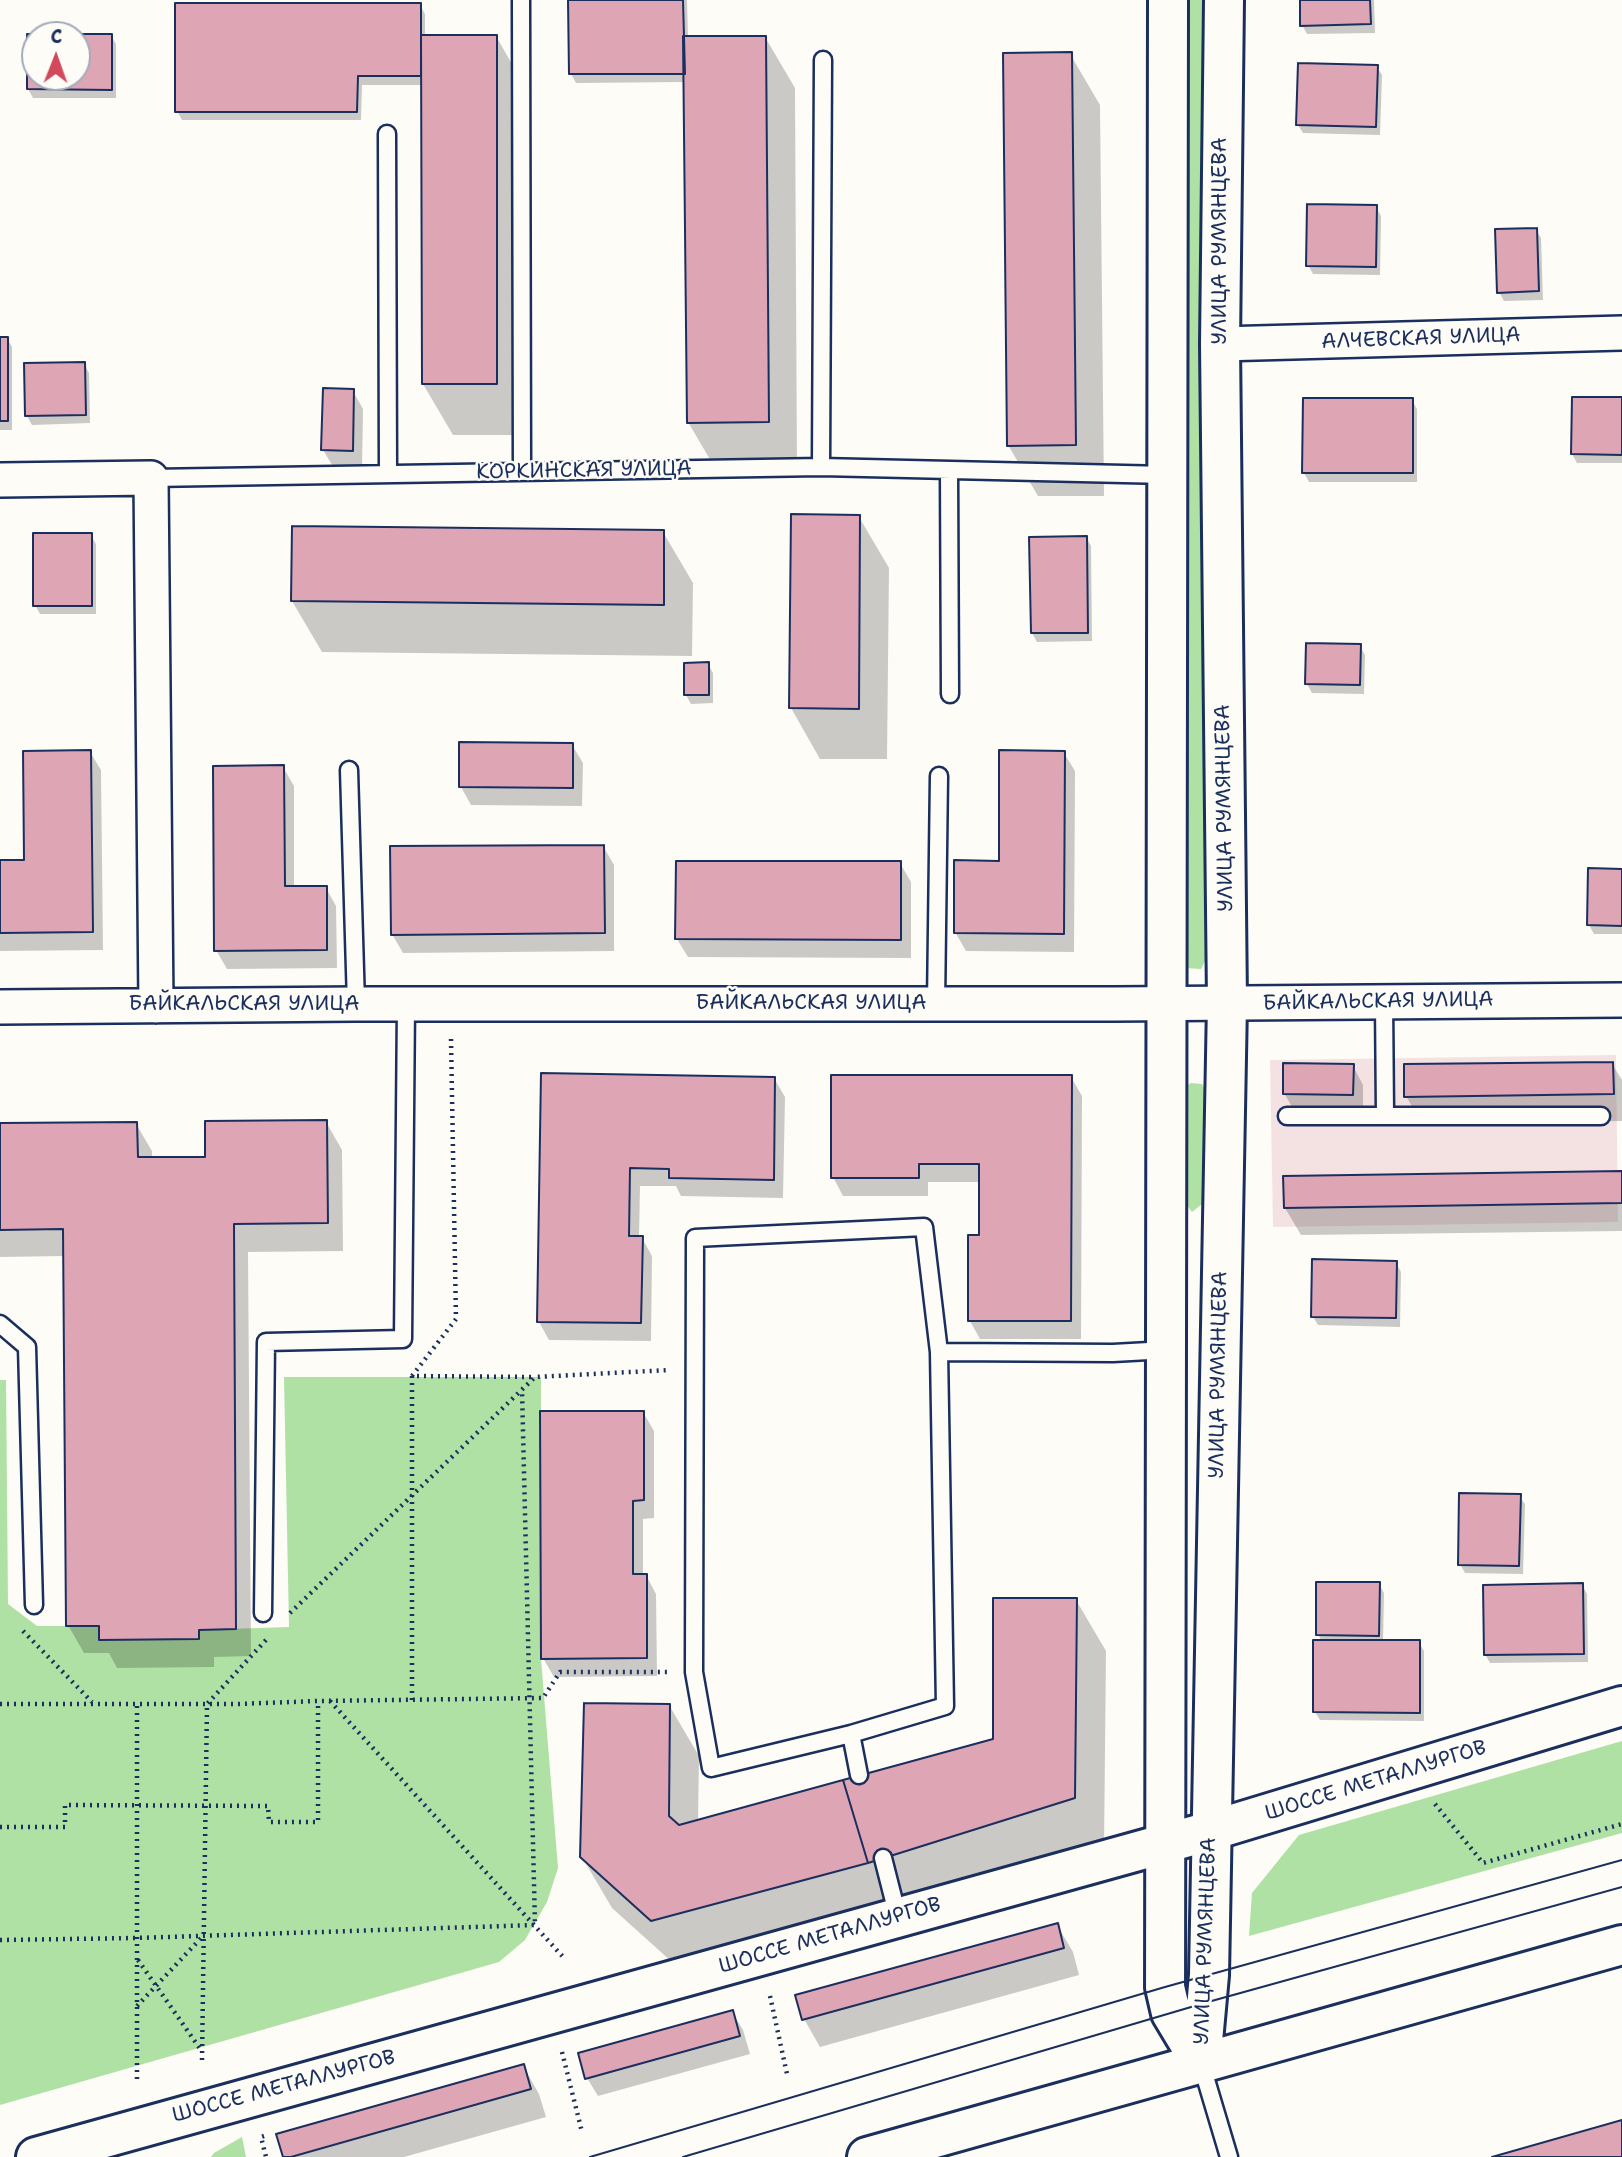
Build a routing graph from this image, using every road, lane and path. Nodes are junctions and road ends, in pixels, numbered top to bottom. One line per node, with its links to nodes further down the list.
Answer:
1 (521, 0): 10 (lane)
2 (1168, 0): 12 (main road, УЛИЦА РУМЯНЦЕВА)
3 (1224, 0): 7 (main road, УЛИЦА РУМЯНЦЕВА)
4 (822, 60): 8 (lane)
5 (387, 134): 11 (lane)
6 (1622, 333): 7 (street, АЛЧЕВСКАЯ УЛИЦА)
7 (1220, 344): 21 (main road, УЛИЦА РУМЯНЦЕВА)
8 (821, 467): 9 (lane, КОРКИНСКАЯ УЛИЦА); 10 (lane, КОРКИНСКАЯ УЛИЦА)
9 (949, 470): 12 (lane, КОРКИНСКАЯ УЛИЦА); 15 (lane)
10 (522, 472): 11 (lane, КОРКИНСКАЯ УЛИЦА)
11 (388, 474): 13 (lane, КОРКИНСКАЯ УЛИЦА)
12 (1167, 475): 20 (main road, УЛИЦА РУМЯНЦЕВА)
13 (150, 478): 14 (street, КОРКИНСКАЯ УЛИЦА); 25 (street)
14 (0, 480)
15 (950, 694)
16 (349, 770): 22 (lane)
17 (939, 776): 24 (lane)
18 (1622, 1000): 19 (street, БАЙКАЛЬСКАЯ УЛИЦА)
19 (1384, 1001): 21 (street, БАЙКАЛЬСКАЯ УЛИЦА); 28 (lane)
20 (1167, 1003): 21 (street, БАЙКАЛЬСКАЯ УЛИЦА); 24 (street, БАЙКАЛЬСКАЯ УЛИЦА); 32 (main road, УЛИЦА РУМЯНЦЕВА)
21 (1227, 1003): 61 (main road, УЛИЦА РУМЯНЦЕВА)
22 (356, 1004): 23 (street, БАЙКАЛЬСКАЯ УЛИЦА); 25 (street, БАЙКАЛЬСКАЯ УЛИЦА)
23 (406, 1004): 24 (street, БАЙКАЛЬСКАЯ УЛИЦА); 40 (lane)
24 (936, 1004)
25 (156, 1006): 26 (street, БАЙКАЛЬСКАЯ УЛИЦА)
26 (0, 1007)
27 (451, 1032): 35 (path)
28 (1385, 1115): 29 (lane); 30 (lane)
29 (1287, 1116)
30 (1601, 1116)
31 (0, 1324): 39 (lane)
32 (1167, 1350): 33 (lane); 62 (main road, УЛИЦА РУМЯНЦЕВА)
33 (939, 1352): 34 (lane); 54 (lane)
34 (695, 1368): 36 (path); 44 (lane)
35 (412, 1376): 36 (path); 38 (path)
36 (535, 1377): 37 (path)
37 (522, 1390): 38 (path); 45 (path)
38 (412, 1496): 41 (path); 47 (path)
39 (34, 1605)
40 (263, 1613)
41 (282, 1622)
42 (19, 1626): 49 (path)
43 (273, 1632): 52 (path)
44 (694, 1672): 45 (path); 54 (lane)
45 (529, 1699): 47 (path); 65 (path)
46 (318, 1700): 48 (path); 52 (path); 58 (path)
47 (412, 1700): 48 (path)
48 (330, 1701): 65 (path)
49 (93, 1702): 50 (path); 51 (path)
50 (0, 1704)
51 (137, 1704): 52 (path); 57 (path)
52 (207, 1704): 58 (path)
53 (1622, 1706): 55 (main road, ШОССЕ МЕТАЛЛУРГОВ)
54 (851, 1734): 56 (lane)
55 (1408, 1771): 59 (path); 61 (main road, ШОССЕ МЕТАЛЛУРГОВ)
56 (859, 1775)
57 (136, 1805): 58 (path); 60 (path); 67 (path)
58 (206, 1806): 66 (path)
59 (1622, 1824)
60 (0, 1827)
61 (1210, 1831): 62 (main road, ШОССЕ МЕТАЛЛУРГОВ); 78 (main road, УЛИЦА РУМЯНЦЕВА)
62 (1164, 1844): 64 (main road, ШОССЕ МЕТАЛЛУРГОВ); 78 (main road, УЛИЦА РУМЯНЦЕВА)
63 (883, 1858): 64 (lane)
64 (898, 1917): 82 (main road, ШОССЕ МЕТАЛЛУРГОВ)
65 (535, 1925): 66 (path); 70 (path)
66 (204, 1936): 67 (path); 72 (path); 76 (path)
67 (136, 1938): 68 (path); 71 (path)
68 (0, 1940)
69 (1622, 1945): 78 (main road)
70 (564, 1958)
71 (137, 1959): 72 (path); 74 (path)
72 (156, 1986): 74 (path); 76 (path)
73 (770, 1996): 79 (path)
74 (137, 2007): 80 (path)
75 (561, 2048): 81 (path)
76 (202, 2051): 77 (path)
77 (202, 2060)
78 (1201, 2063): 84 (main road); 85 (lane)
79 (788, 2074)
80 (136, 2079)
81 (582, 2132)
82 (153, 2140): 83 (main road, ШОССЕ МЕТАЛЛУРГОВ)
83 (36, 2157)
84 (867, 2157)
85 (1229, 2157)

